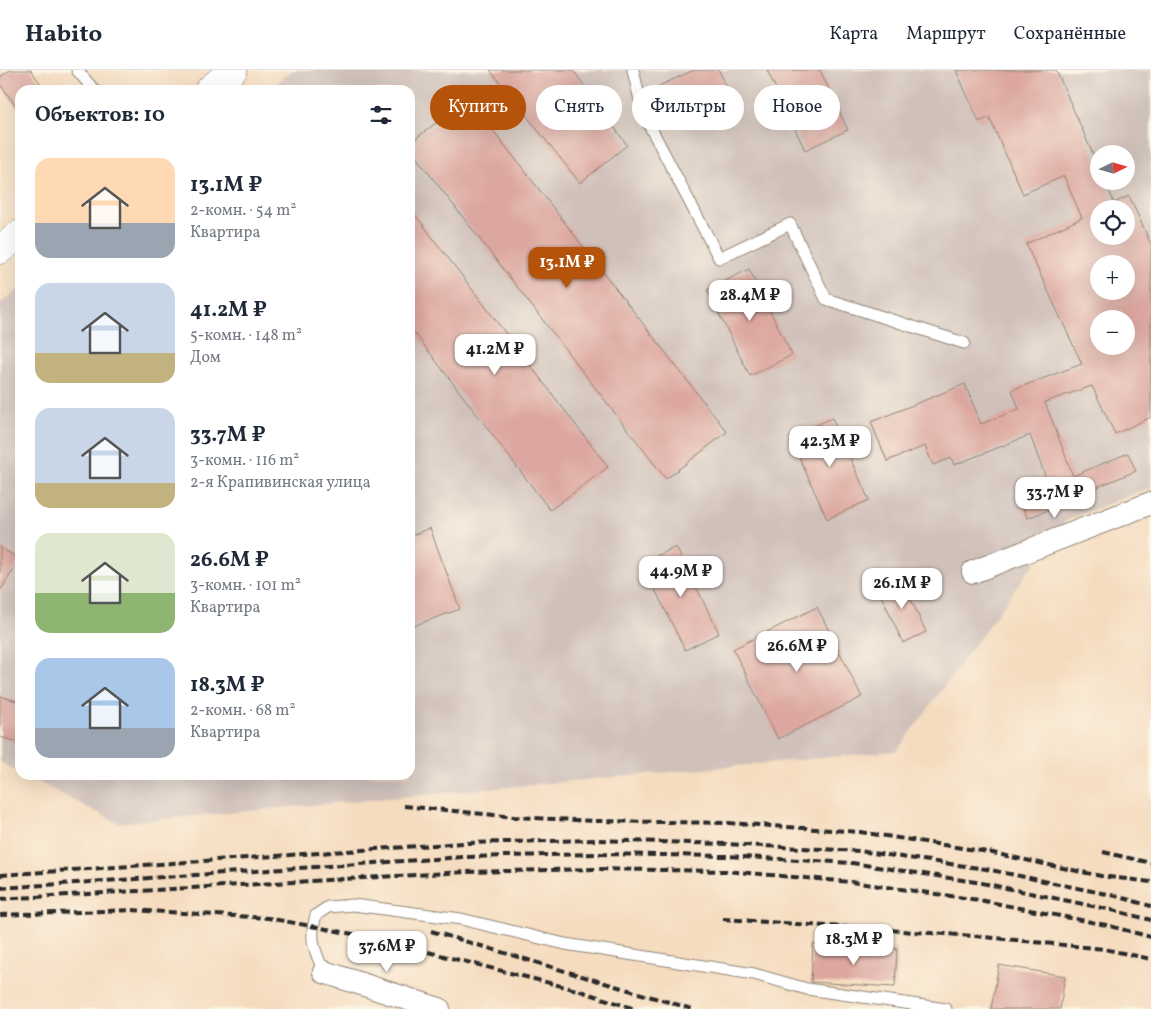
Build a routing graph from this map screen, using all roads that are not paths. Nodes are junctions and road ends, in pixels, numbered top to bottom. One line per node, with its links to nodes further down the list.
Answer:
1 (78, 70): 4 (lane)
2 (233, 70): 5 (main road)
3 (633, 70): 8 (lane)
4 (90, 85)
5 (215, 85)
6 (15, 238): 7 (main road)
7 (0, 250)
8 (964, 344)
9 (1151, 503): 10 (street)
10 (973, 572)
11 (324, 972): 12 (street); 13 (lane)
12 (439, 1009)
13 (946, 1009)

